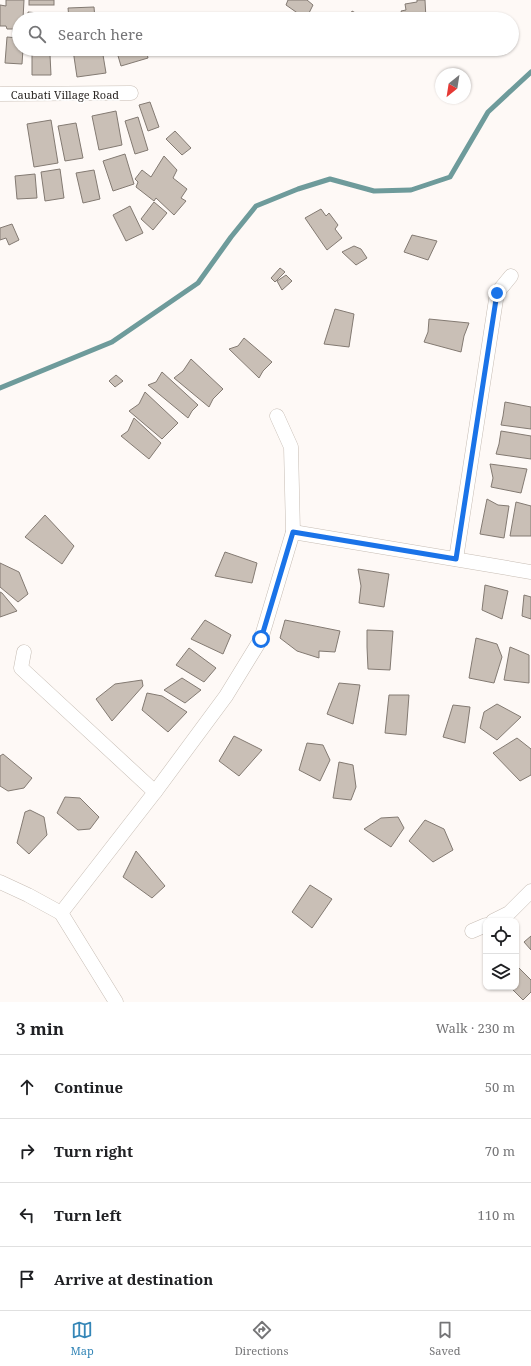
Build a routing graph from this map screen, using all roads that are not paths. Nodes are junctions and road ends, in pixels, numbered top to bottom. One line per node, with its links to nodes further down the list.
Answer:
1 (0, 94): 2 (street, Caubati Village Road)
2 (131, 94)
3 (511, 276): 6 (street)
4 (278, 416): 5 (street)
5 (293, 532): 6 (street); 9 (street)
6 (456, 559): 7 (street)
7 (531, 572)
8 (24, 652): 9 (street)
9 (155, 792): 12 (street)
10 (0, 882): 12 (street)
11 (531, 891): 13 (street)
12 (61, 913): 16 (street)
13 (499, 918)
14 (483, 926): 15 (street)
15 (472, 931)
16 (116, 1002)

